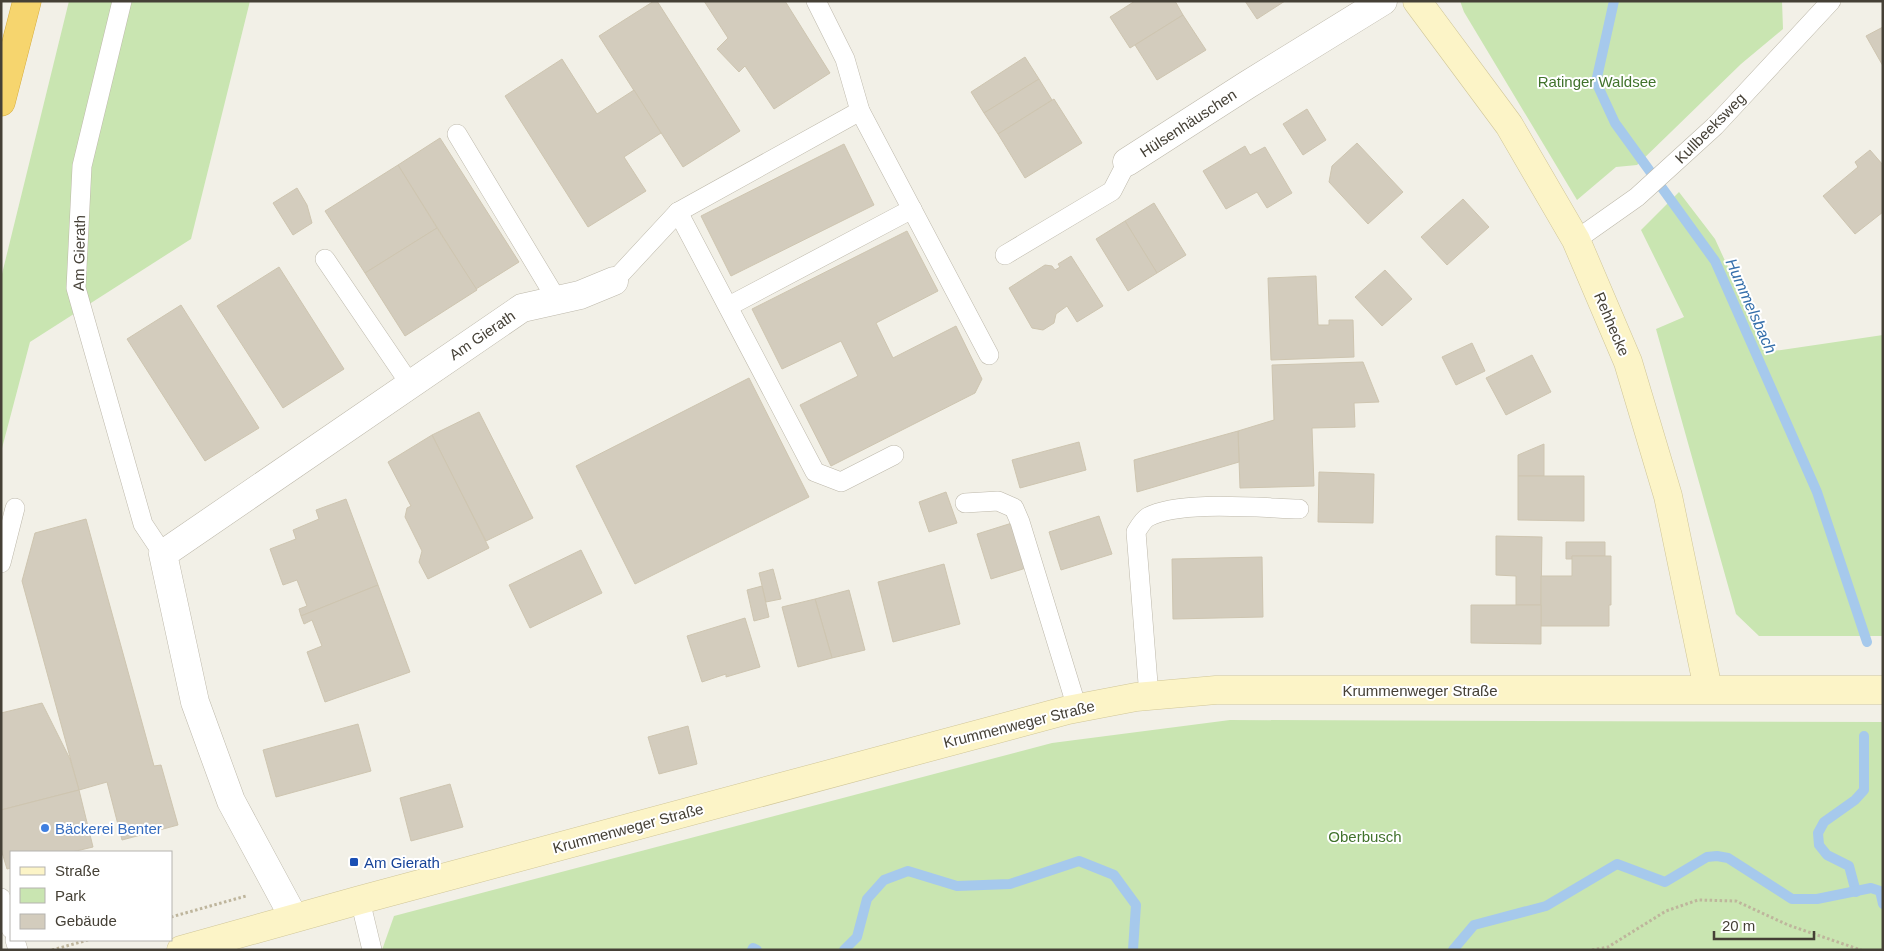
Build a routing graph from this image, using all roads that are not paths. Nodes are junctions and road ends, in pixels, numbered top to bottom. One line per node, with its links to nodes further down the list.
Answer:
1 (27, 1): 7 (highway)
2 (122, 1): 25 (lane, Am Gierath)
3 (816, 1): 8 (lane)
4 (1383, 1): 10 (street, Hülsenhäuschen)
5 (1417, 1): 13 (main road, Rehhecke)
6 (1831, 1): 13 (lane, Kullbeeksweg)
7 (1, 102)
8 (860, 111): 11 (lane); 12 (lane, Am Gierath)
9 (457, 134): 17 (lane)
10 (1127, 162): 14 (lane, Hülsenhäuschen)
11 (912, 209): 18 (lane); 19 (lane)
12 (678, 212): 16 (lane, Am Gierath); 18 (lane)
13 (1576, 240): 27 (main road, Rehhecke)
14 (1005, 255)
15 (325, 259): 20 (lane)
16 (614, 282): 17 (street, Am Gierath)
17 (557, 300): 20 (street, Am Gierath)
18 (728, 306): 21 (lane)
19 (989, 355)
20 (410, 384): 25 (street, Am Gierath)
21 (894, 455)
22 (965, 503): 30 (lane)
23 (15, 508): 26 (lane)
24 (1298, 509): 29 (lane)
25 (163, 554): 33 (street, Am Gierath)
26 (1, 564)
27 (1708, 689): 28 (main road, Krummenweger Straße); 29 (main road, Krummenweger Straße)
28 (1883, 690)
29 (1149, 696): 30 (main road, Krummenweger Straße)
30 (1077, 708): 32 (main road, Krummenweger Straße)
31 (1, 898): 34 (lane)
32 (360, 900): 33 (main road, Krummenweger Straße); 36 (lane)
33 (294, 918): 35 (main road, Krummenweger Straße)
34 (10, 926)
35 (181, 950)
36 (372, 950)

